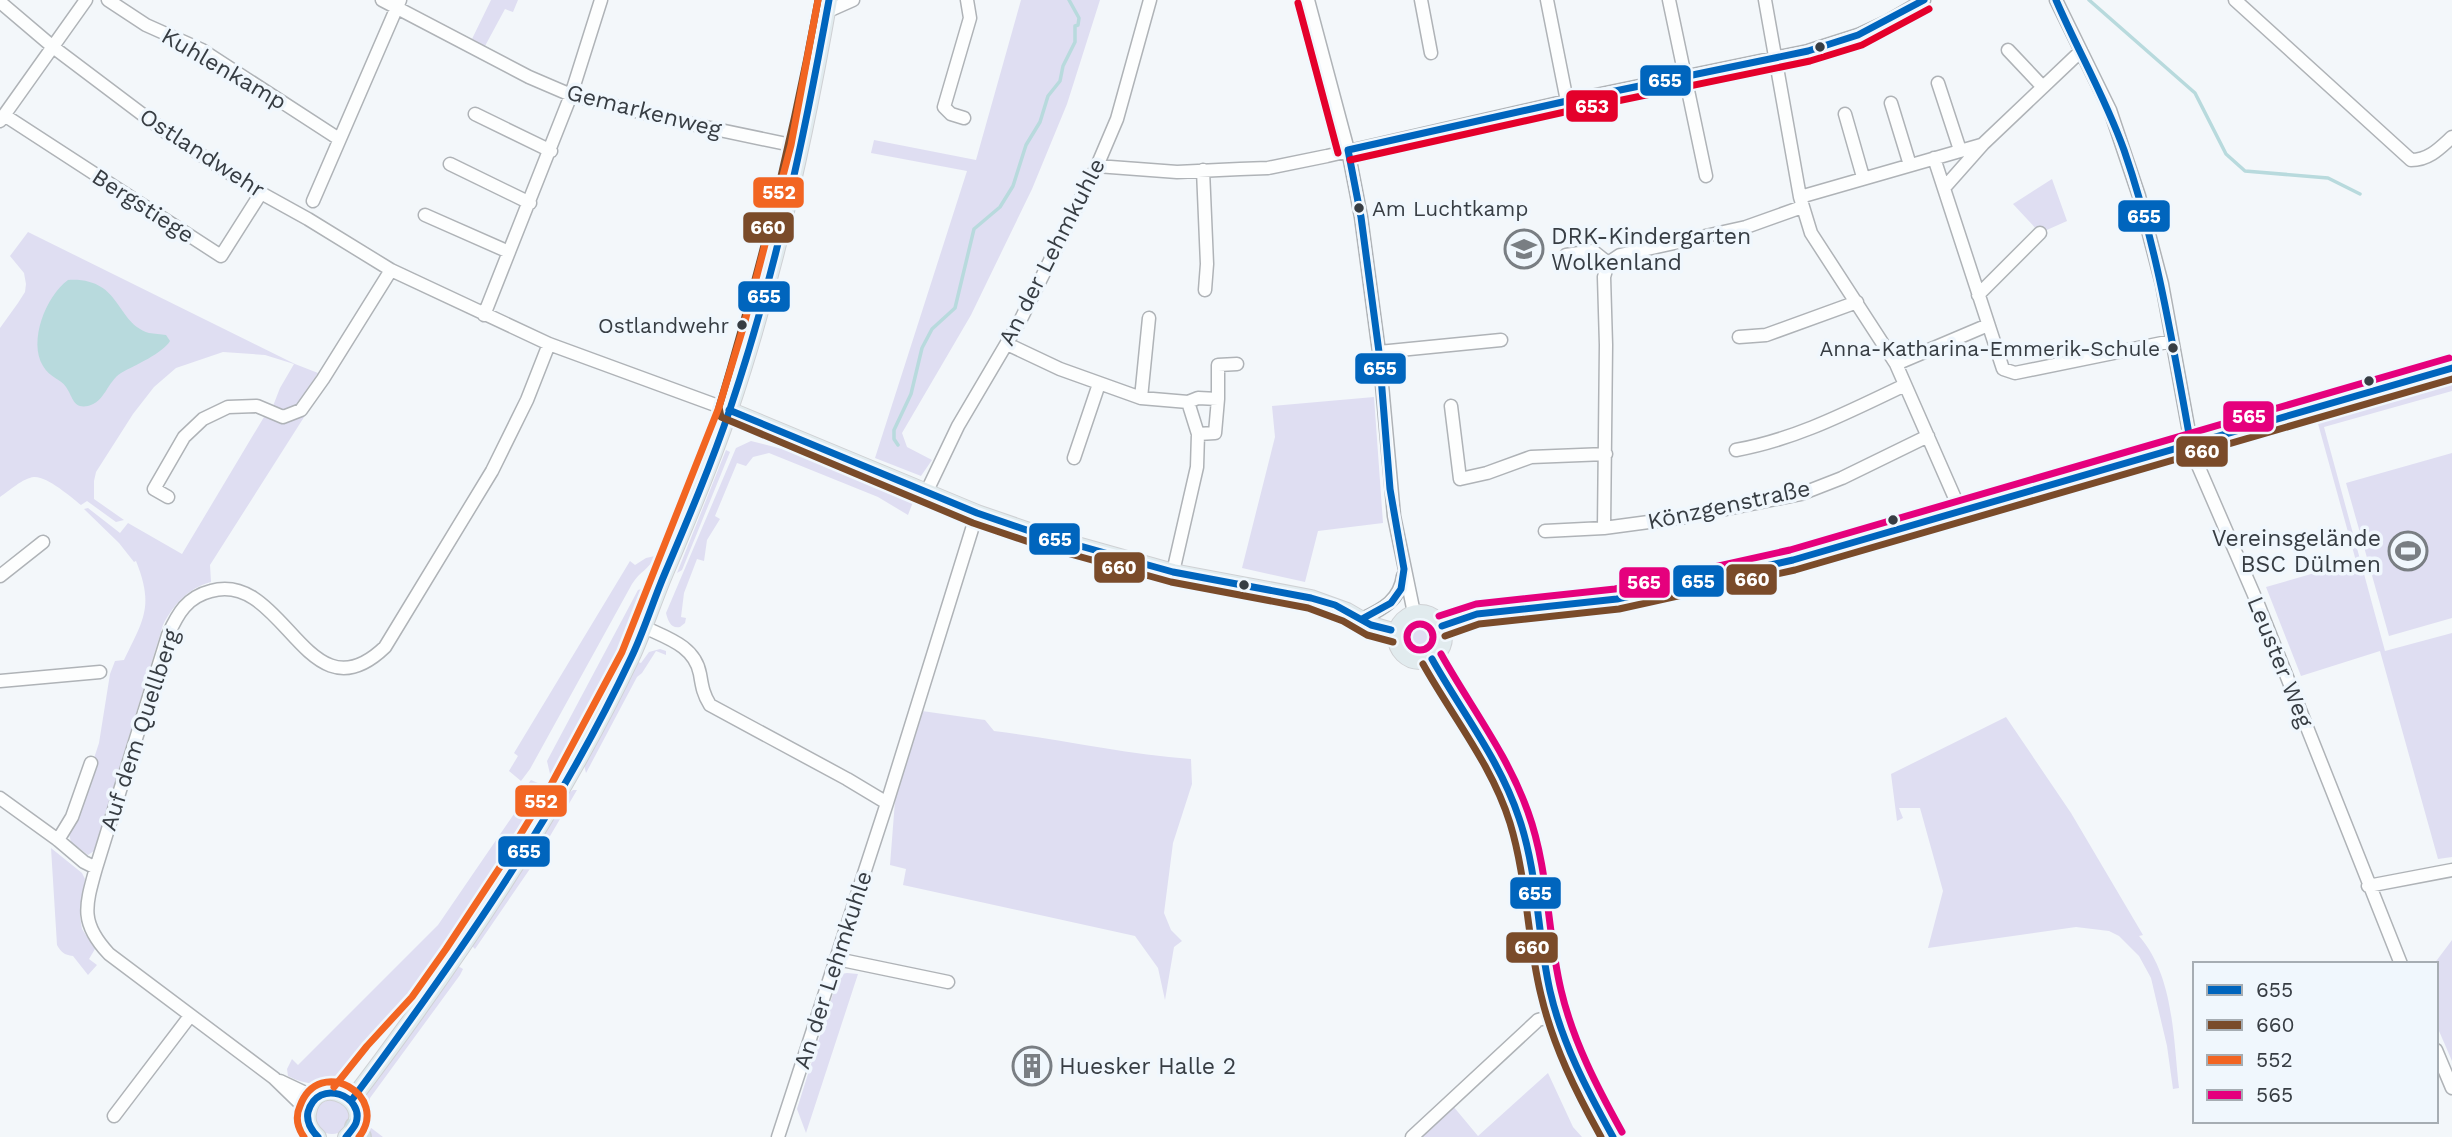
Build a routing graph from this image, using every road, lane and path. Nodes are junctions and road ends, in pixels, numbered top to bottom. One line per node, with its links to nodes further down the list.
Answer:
1 (86, 0): 21 (street)
2 (108, 0): 37 (street, Kuhlenkamp)
3 (382, 0): 18 (street, Gemarkenweg)
4 (601, 0): 29 (street)
5 (853, 0): 19 (street)
6 (967, 0): 35 (street)
7 (1150, 0): 46 (street, An der Lehmkuhle)
8 (1308, 0): 40 (street)
9 (1421, 0): 24 (street)
10 (1546, 0): 30 (street)
11 (1669, 0): 26 (street)
12 (1765, 0): 25 (street)
13 (1924, 0): 25 (street)
14 (2056, 0): 23 (street, Leuster Weg)
15 (2235, 0): 20 (street)
16 (2256, 0): 20 (street)
17 (0, 2): 21 (street, Ostlandwehr)
18 (398, 5): 29 (street, Gemarkenweg); 37 (street)
19 (828, 6): 39 (main road)
20 (2245, 10): 36 (street)
21 (52, 47): 34 (street); 51 (street, Ostlandwehr)
22 (2008, 50): 28 (street)
23 (2081, 51): 28 (street); 69 (street, Leuster Weg)
24 (1432, 53)
25 (1775, 59): 26 (street); 54 (street)
26 (1684, 77): 30 (street); 48 (street)
27 (1938, 83): 41 (street)
28 (2042, 86): 38 (street)
29 (571, 95): 39 (street, Gemarkenweg); 42 (street)
30 (1567, 101): 40 (street)
31 (1891, 103): 45 (street)
32 (475, 114): 42 (street)
33 (1845, 114): 49 (street)
34 (2, 118): 51 (street, Bergstiege)
35 (964, 118)
36 (2452, 136)
37 (339, 139): 52 (street)
38 (1983, 144): 41 (street); 50 (street)
39 (801, 147): 82 (main road)
40 (1348, 150): 47 (street); 72 (street)
41 (1960, 150): 43 (street)
42 (551, 151): 53 (street)
43 (1934, 158): 45 (street); 50 (street)
44 (450, 164): 53 (street)
45 (1909, 164): 49 (street)
46 (1097, 166): 47 (street); 71 (street, An der Lehmkuhle)
47 (1203, 170): 61 (street)
48 (1706, 176)
49 (1863, 177): 54 (street)
50 (1944, 188): 62 (street)
51 (261, 193): 60 (street, Ostlandwehr)
52 (313, 201)
53 (530, 202): 57 (street)
54 (1801, 202): 59 (street); 63 (street)
55 (425, 215): 57 (street)
56 (2040, 233): 62 (street)
57 (509, 253): 64 (street)
58 (1566, 255): 59 (street)
59 (1608, 264): 87 (street)
60 (391, 270): 64 (street, Ostlandwehr); 90 (street)
61 (1205, 290)
62 (1979, 295): 66 (street)
63 (1857, 302): 67 (street); 74 (street)
64 (484, 315): 70 (street, Ostlandwehr)
65 (1149, 318): 78 (street)
66 (1988, 325): 69 (street); 74 (street)
67 (1739, 337)
68 (1501, 340): 72 (street)
69 (2172, 341): 85 (street, Leuster Weg)
70 (549, 344): 82 (street, Ostlandwehr); 111 (street, Auf dem Quellberg)
71 (1007, 344): 76 (street); 89 (street, An der Lehmkuhle)
72 (1379, 352): 96 (street)
73 (1237, 364): 79 (street)
74 (1896, 364): 77 (street)
75 (2452, 368): 85 (street)
76 (1099, 384): 78 (street); 88 (street)
77 (1905, 385): 84 (street); 86 (street)
78 (1141, 398): 80 (street)
79 (1218, 399): 80 (street); 83 (street)
80 (1188, 402): 83 (street)
81 (1451, 406): 87 (street)
82 (730, 410): 89 (main road); 102 (main road)
83 (1198, 434): 97 (street)
84 (1928, 436): 91 (street); 93 (street, Könzgenstraße)
85 (2191, 445): 91 (street); 113 (street, Leuster Weg)
86 (1736, 450)
87 (1606, 454): 93 (street)
88 (1074, 458)
89 (926, 493): 92 (main road)
90 (169, 497)
91 (1961, 512): 101 (street)
92 (977, 513): 97 (main road); 109 (street, An der Lehmkuhle)
93 (1604, 528): 94 (street, Könzgenstraße)
94 (1545, 531)
95 (43, 542): 98 (street)
96 (1404, 569): 99 (street); 100 (street)
97 (1173, 572): 100 (main road)
98 (0, 576)
99 (1414, 613): 101 (main road); 103 (main road)
100 (1362, 618): 103 (main road)
101 (1442, 626): 104 (main road)
102 (644, 627): 109 (street); 121 (main road)
103 (1396, 632): 104 (main road)
104 (1432, 659): 117 (main road)
105 (100, 671): 106 (street)
106 (0, 681)
107 (91, 763): 110 (street)
108 (0, 798): 110 (street)
109 (887, 803): 114 (street, An der Lehmkuhle)
110 (58, 840): 111 (street)
111 (96, 868): 118 (street, Auf dem Quellberg)
112 (2452, 870): 113 (street)
113 (2368, 886): 115 (street, Leuster Weg)
114 (837, 959): 116 (street); 125 (street, An der Lehmkuhle)
115 (2400, 962)
116 (948, 982)
117 (1556, 1015): 126 (street); 127 (main road)
118 (190, 1016): 122 (street); 123 (street, Auf dem Quellberg)
119 (2438, 1055): 120 (street)
120 (2452, 1088)
121 (347, 1097): 123 (main road); 124 (main road)
122 (114, 1116)
123 (311, 1122)
124 (354, 1134)
125 (783, 1136)
126 (1412, 1137)
127 (1613, 1137)

